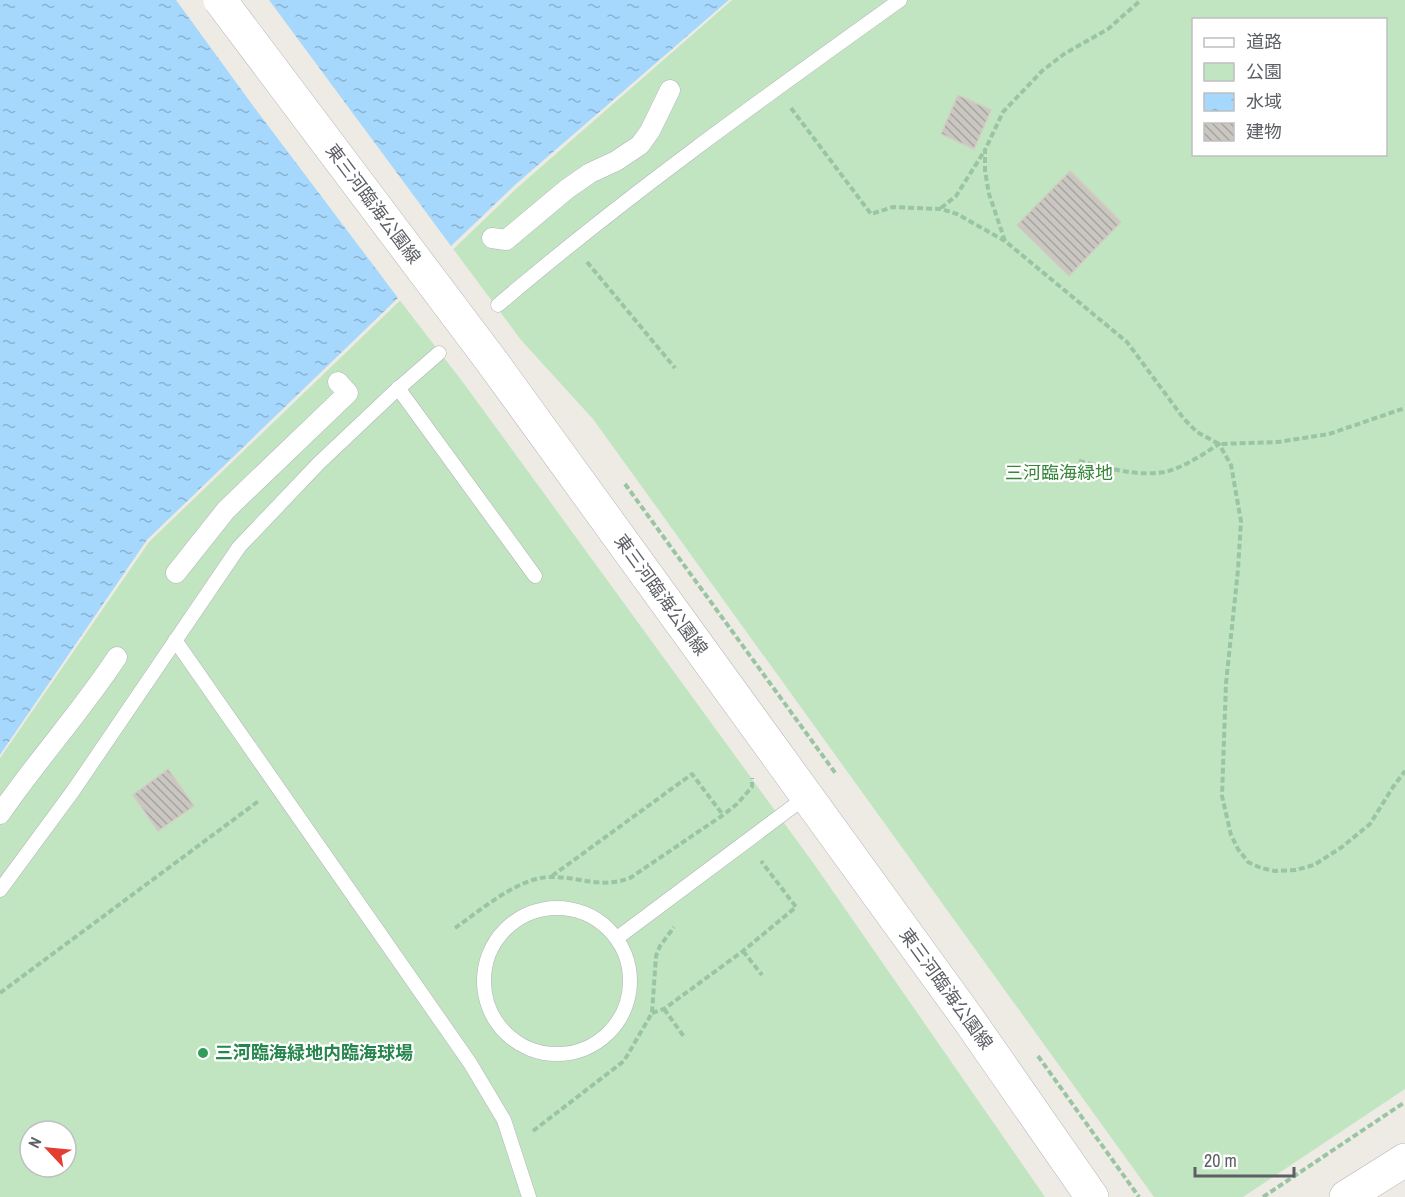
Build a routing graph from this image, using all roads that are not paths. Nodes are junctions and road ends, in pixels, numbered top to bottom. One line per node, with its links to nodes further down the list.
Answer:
1 (220, 0): 13 (main road, 東三河臨海公園線, bridge)
2 (900, 0): 5 (lane)
3 (670, 90): 4 (street)
4 (492, 238)
5 (498, 305)
6 (439, 353): 8 (lane)
7 (338, 382): 9 (street)
8 (398, 388): 10 (lane); 11 (lane)
9 (176, 573)
10 (535, 576)
11 (175, 640): 15 (lane); 18 (lane)
12 (117, 657): 14 (street)
13 (807, 796): 16 (lane); 19 (main road, 東三河臨海公園線)
14 (0, 814)
15 (0, 890)
16 (617, 938): 16 (lane)
17 (1405, 1160): 20 (main road)
18 (529, 1197)
19 (1092, 1197)
20 (1346, 1197)

